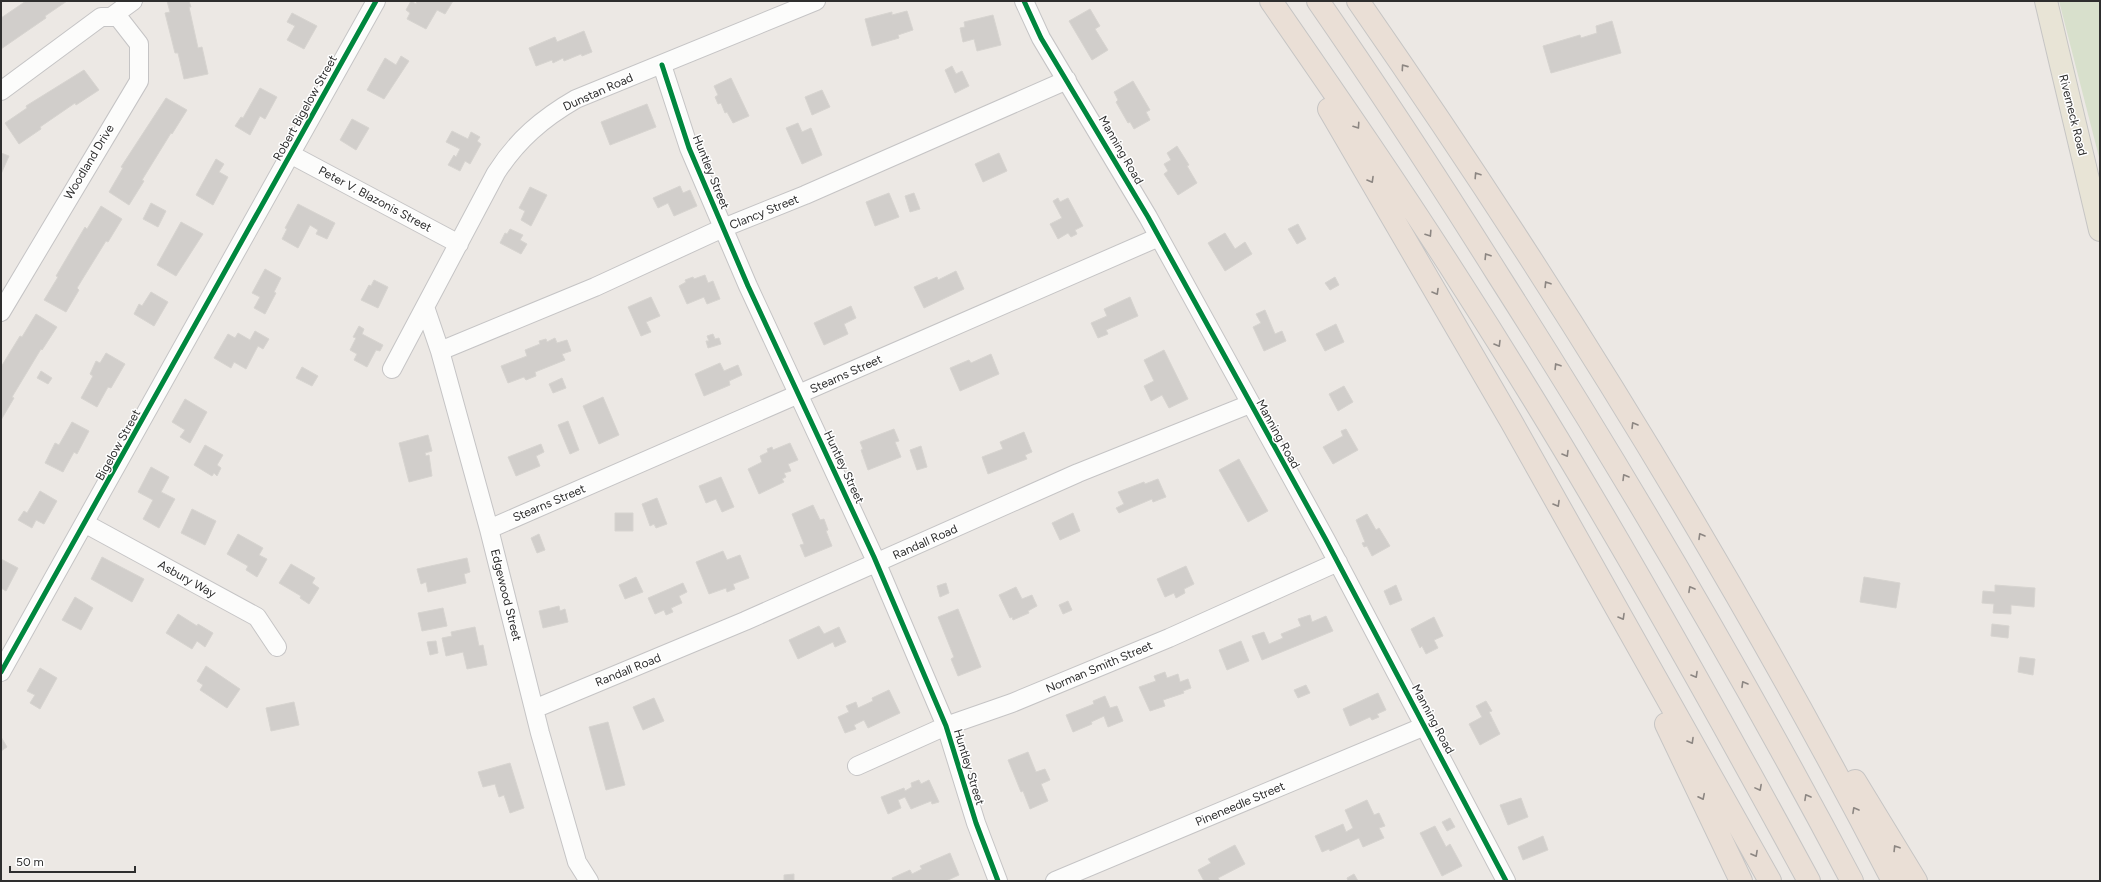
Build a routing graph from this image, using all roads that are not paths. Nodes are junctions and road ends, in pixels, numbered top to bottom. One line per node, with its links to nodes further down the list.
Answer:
1 (133, 1): 10 (street)
2 (376, 1): 14 (street, Robert Bigelow Street)
3 (816, 1): 11 (street, Dunstan Road)
4 (1024, 1): 12 (street, Manning Road)
5 (1266, 1): 32 (highway, one-way to 32)
6 (1271, 1): 44 (highway, one-way to 44)
7 (1318, 1): 45 (highway, one-way to 7)
8 (1358, 1): 30 (highway, one-way to 8)
9 (2046, 1): 17 (main road, Riverneck Road)
10 (111, 17): 13 (street); 21 (street, Woodland Drive)
11 (662, 65): 16 (street, Huntley Street); 19 (street, Dunstan Road)
12 (1067, 80): 16 (street, Clancy Street); 18 (street, Manning Road)
13 (1, 91)
14 (290, 154): 15 (street, Robert Bigelow Street); 19 (street, Peter V. Blazonis Street)
15 (252, 226): 26 (street, Bigelow Street)
16 (723, 228): 22 (street, Clancy Street); 24 (street, Huntley Street)
17 (2100, 230)
18 (1159, 237): 24 (street, Stearns Street); 25 (street, Manning Road)
19 (459, 244): 20 (street, Dunstan Road)
20 (425, 307): 22 (street, Edgewood Street); 23 (street, Dunstan Road)
21 (1, 312)
22 (440, 351): 27 (street, Edgewood Street)
23 (392, 369)
24 (800, 395): 27 (street, Stearns Street); 29 (street, Huntley Street)
25 (1250, 404): 28 (street, Manning Road); 29 (street, Randall Road)
26 (86, 524): 31 (street, Asbury Way); 33 (street, Bigelow Street)
27 (489, 529): 34 (street, Edgewood Street)
28 (1338, 562): 35 (street, Norman Smith Street); 36 (street, Manning Road)
29 (877, 563): 34 (street, Randall Road); 35 (street, Huntley Street)
30 (1749, 618): 46 (highway, one-way to 30); 47 (highway, one-way to 30)
31 (277, 648)
32 (1645, 658): 42 (highway, one-way to 42); 43 (highway, one-way to 43)
33 (1, 672)
34 (534, 709): 38 (street, Edgewood Street)
35 (946, 726): 37 (street, Norman Smith Street); 39 (street, Huntley Street)
36 (1425, 726): 40 (street, Pineneedle Street); 41 (street, Manning Road)
37 (857, 766)
38 (589, 881)
39 (998, 881)
40 (1056, 881)
41 (1506, 881)
42 (1741, 881)
43 (1770, 881)
44 (1809, 881)
45 (1852, 881)
46 (1893, 881)
47 (1916, 881)

